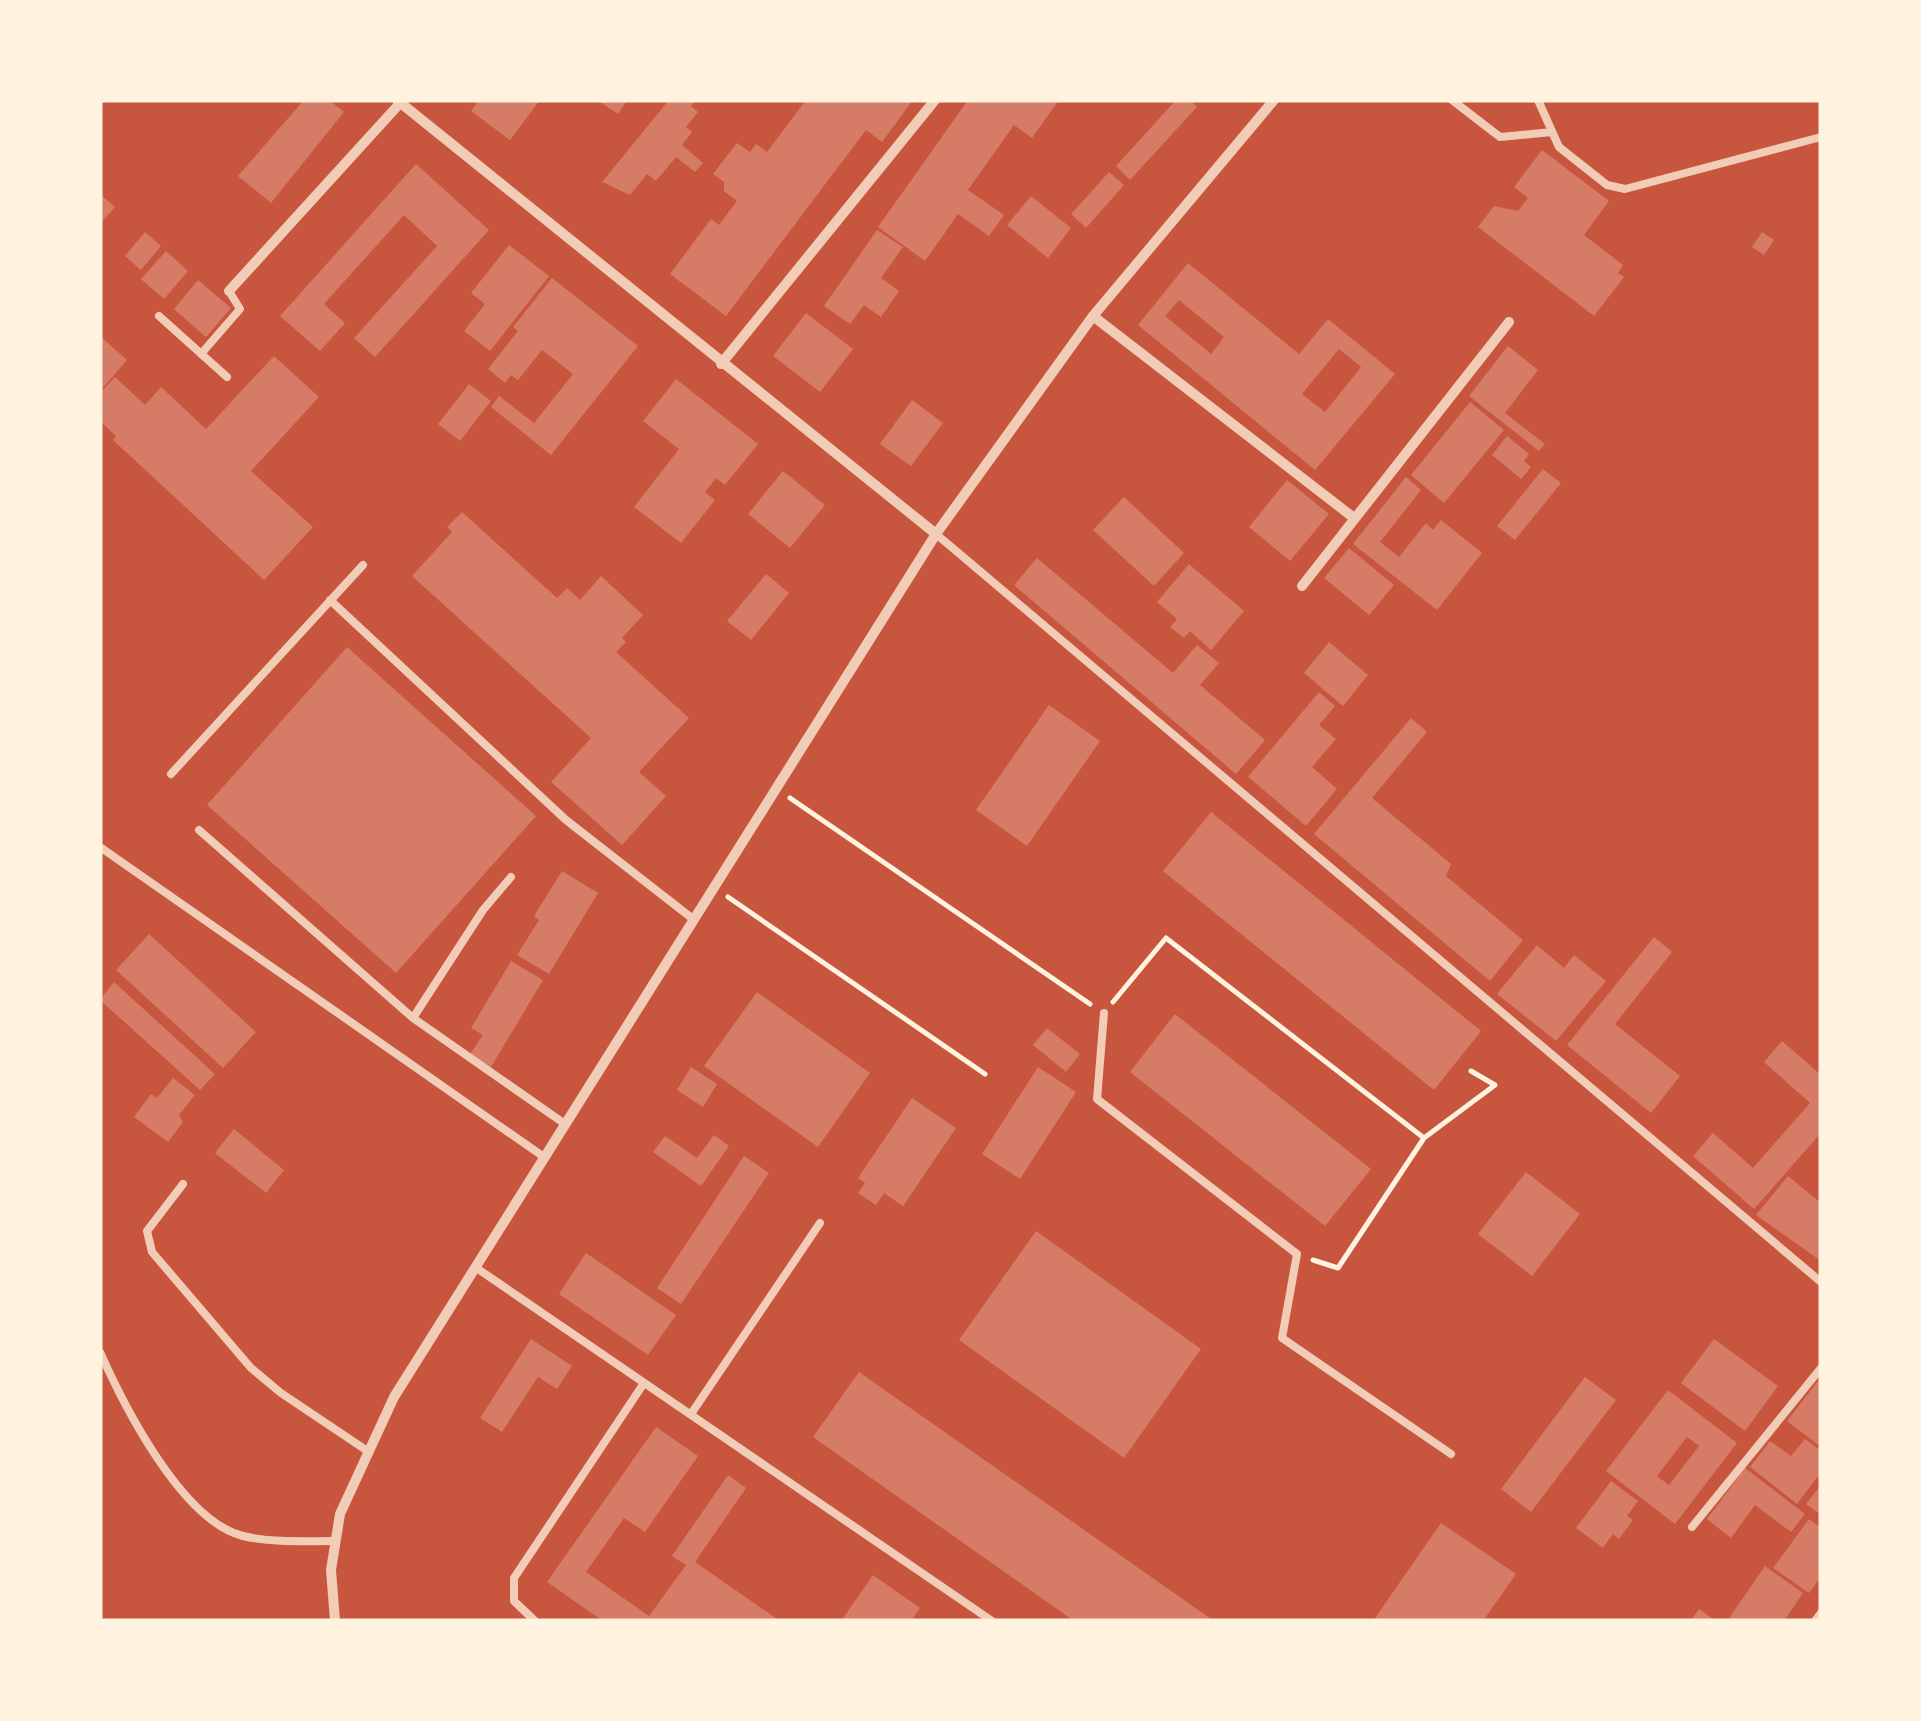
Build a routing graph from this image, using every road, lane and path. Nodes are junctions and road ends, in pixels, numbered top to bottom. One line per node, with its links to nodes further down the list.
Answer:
1 (935, 100): 13 (street)
2 (1274, 100): 10 (street)
3 (1452, 100): 6 (lane)
4 (1538, 100): 6 (lane)
5 (400, 101): 8 (street); 13 (street)
6 (1552, 132): 7 (lane)
7 (1821, 137)
8 (228, 291): 12 (lane)
9 (159, 316): 12 (lane)
10 (1093, 316): 15 (street); 16 (street)
11 (1509, 322): 15 (street)
12 (201, 354): 14 (lane)
13 (720, 364): 16 (street)
14 (227, 378)
15 (1354, 518): 18 (street)
16 (936, 534): 21 (street); 38 (lane)
17 (363, 565): 19 (lane)
18 (1302, 586)
19 (330, 600): 20 (lane); 26 (lane)
20 (170, 774)
21 (776, 788): 25 (street); 27 (path)
22 (199, 830): 28 (lane)
23 (100, 847): 33 (lane)
24 (511, 877): 28 (lane)
25 (713, 887): 26 (street); 30 (path)
26 (693, 919): 31 (street)
27 (1104, 1014): 32 (path); 36 (lane)
28 (413, 1018): 31 (lane)
29 (1471, 1071): 32 (path)
30 (985, 1074)
31 (564, 1124): 33 (street)
32 (1424, 1138): 36 (path)
33 (544, 1158): 37 (street)
34 (183, 1184): 45 (lane)
35 (820, 1223): 44 (lane)
36 (1297, 1254): 46 (lane)
37 (475, 1267): 42 (lane); 45 (street)
38 (1821, 1282)
39 (100, 1352): 43 (lane)
40 (1821, 1368): 47 (lane)
41 (100, 1376): 43 (lane)
42 (644, 1383): 44 (lane); 51 (lane)
43 (116, 1387): 48 (lane)
44 (692, 1414): 52 (lane)
45 (369, 1452): 48 (street)
46 (1451, 1454)
47 (1692, 1527)
48 (336, 1541): 50 (street)
49 (1821, 1612): 53 (lane)
50 (335, 1621)
51 (535, 1621)
52 (992, 1621)
53 (1815, 1621)

